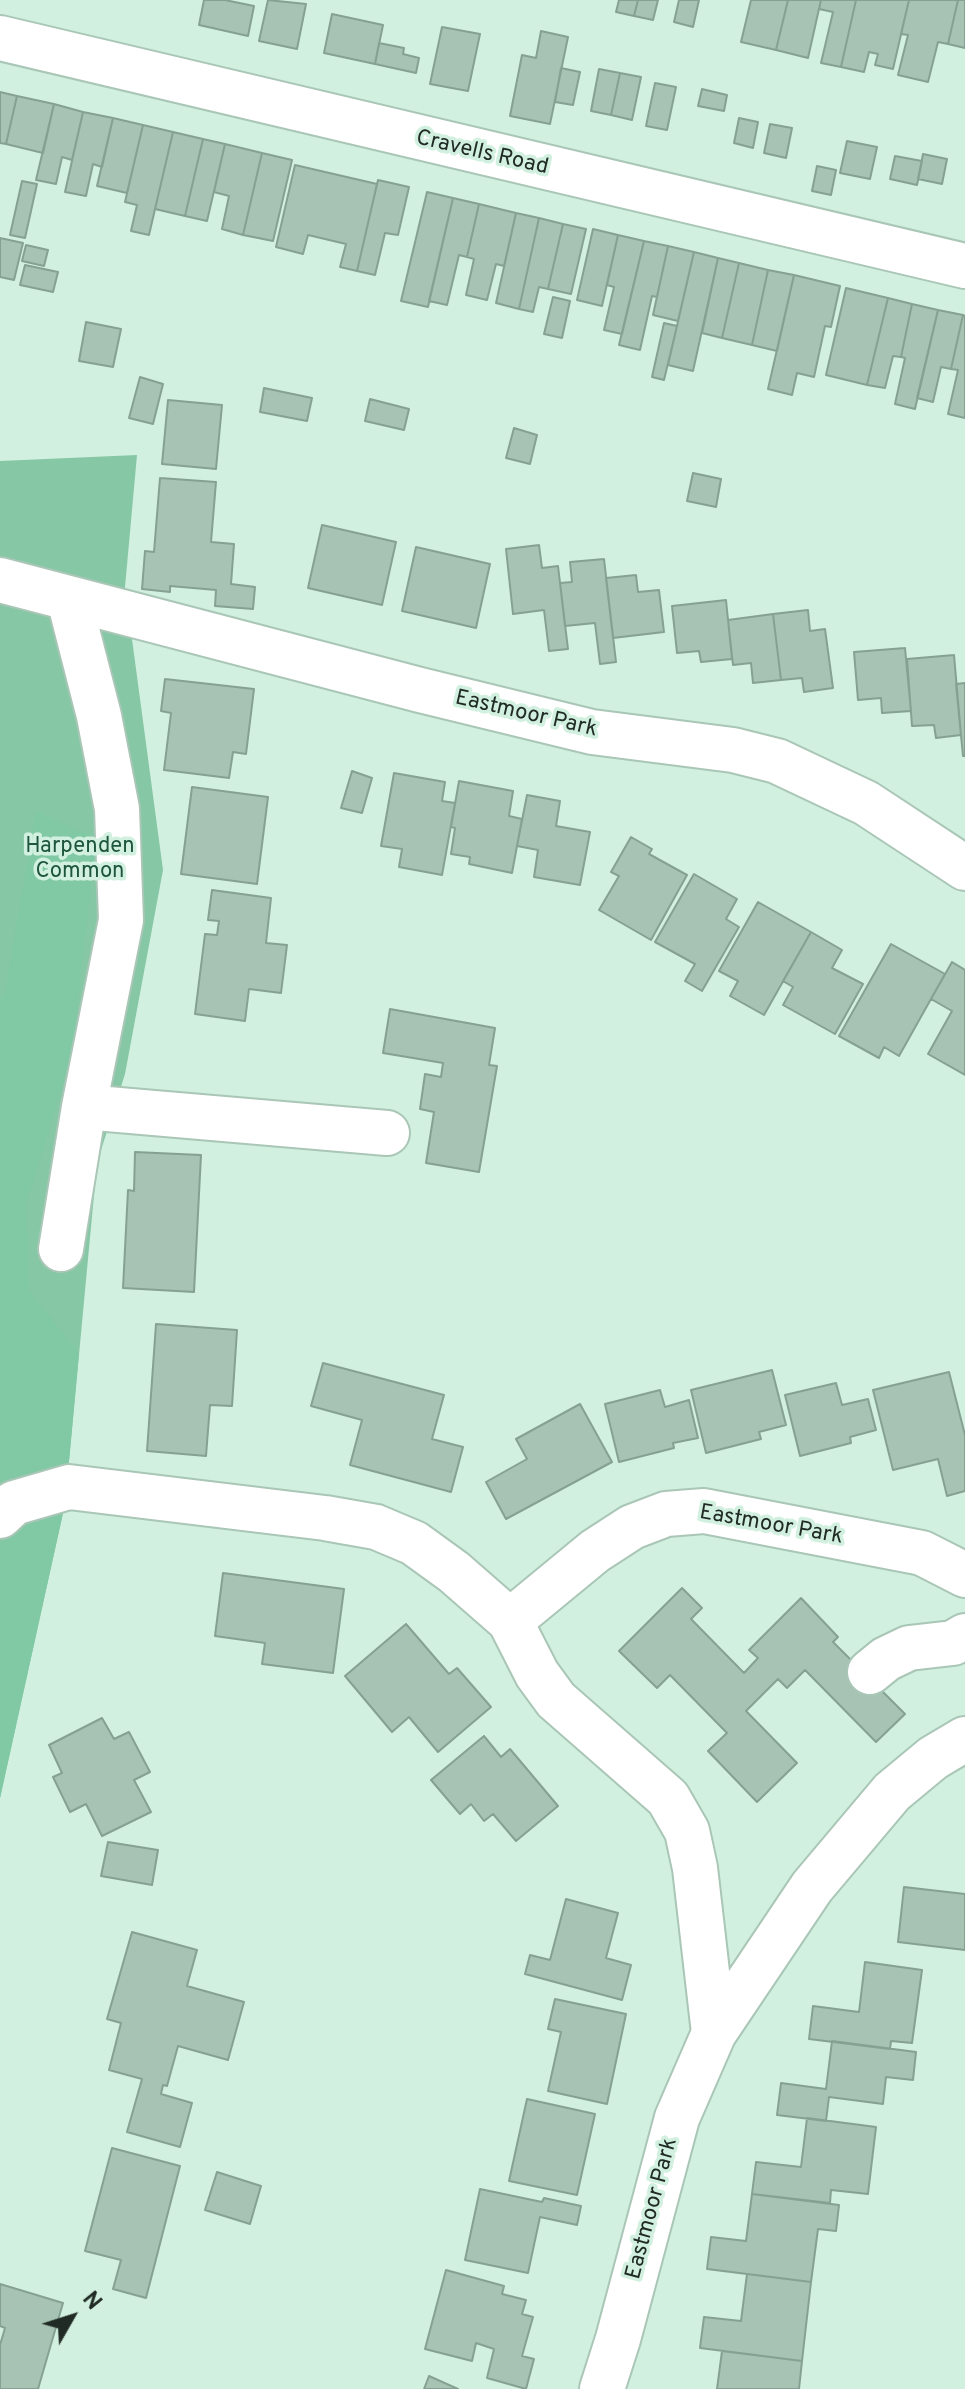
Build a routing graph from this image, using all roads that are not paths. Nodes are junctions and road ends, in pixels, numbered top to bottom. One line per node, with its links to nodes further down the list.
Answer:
1 (0, 38): 2 (street, Cravells Road)
2 (965, 266)
3 (0, 580): 4 (street, Eastmoor Park)
4 (69, 599): 5 (street, Eastmoor Park); 6 (street)
5 (965, 868)
6 (84, 1107): 7 (street); 8 (street)
7 (387, 1133)
8 (61, 1249)
9 (0, 1516): 11 (street)
10 (965, 1575): 11 (street, Eastmoor Park)
11 (510, 1621): 15 (street)
12 (965, 1636): 13 (street)
13 (870, 1672)
14 (965, 1739): 15 (street, Eastmoor Park)
15 (714, 2033): 16 (street, Eastmoor Park)
16 (602, 2389)

